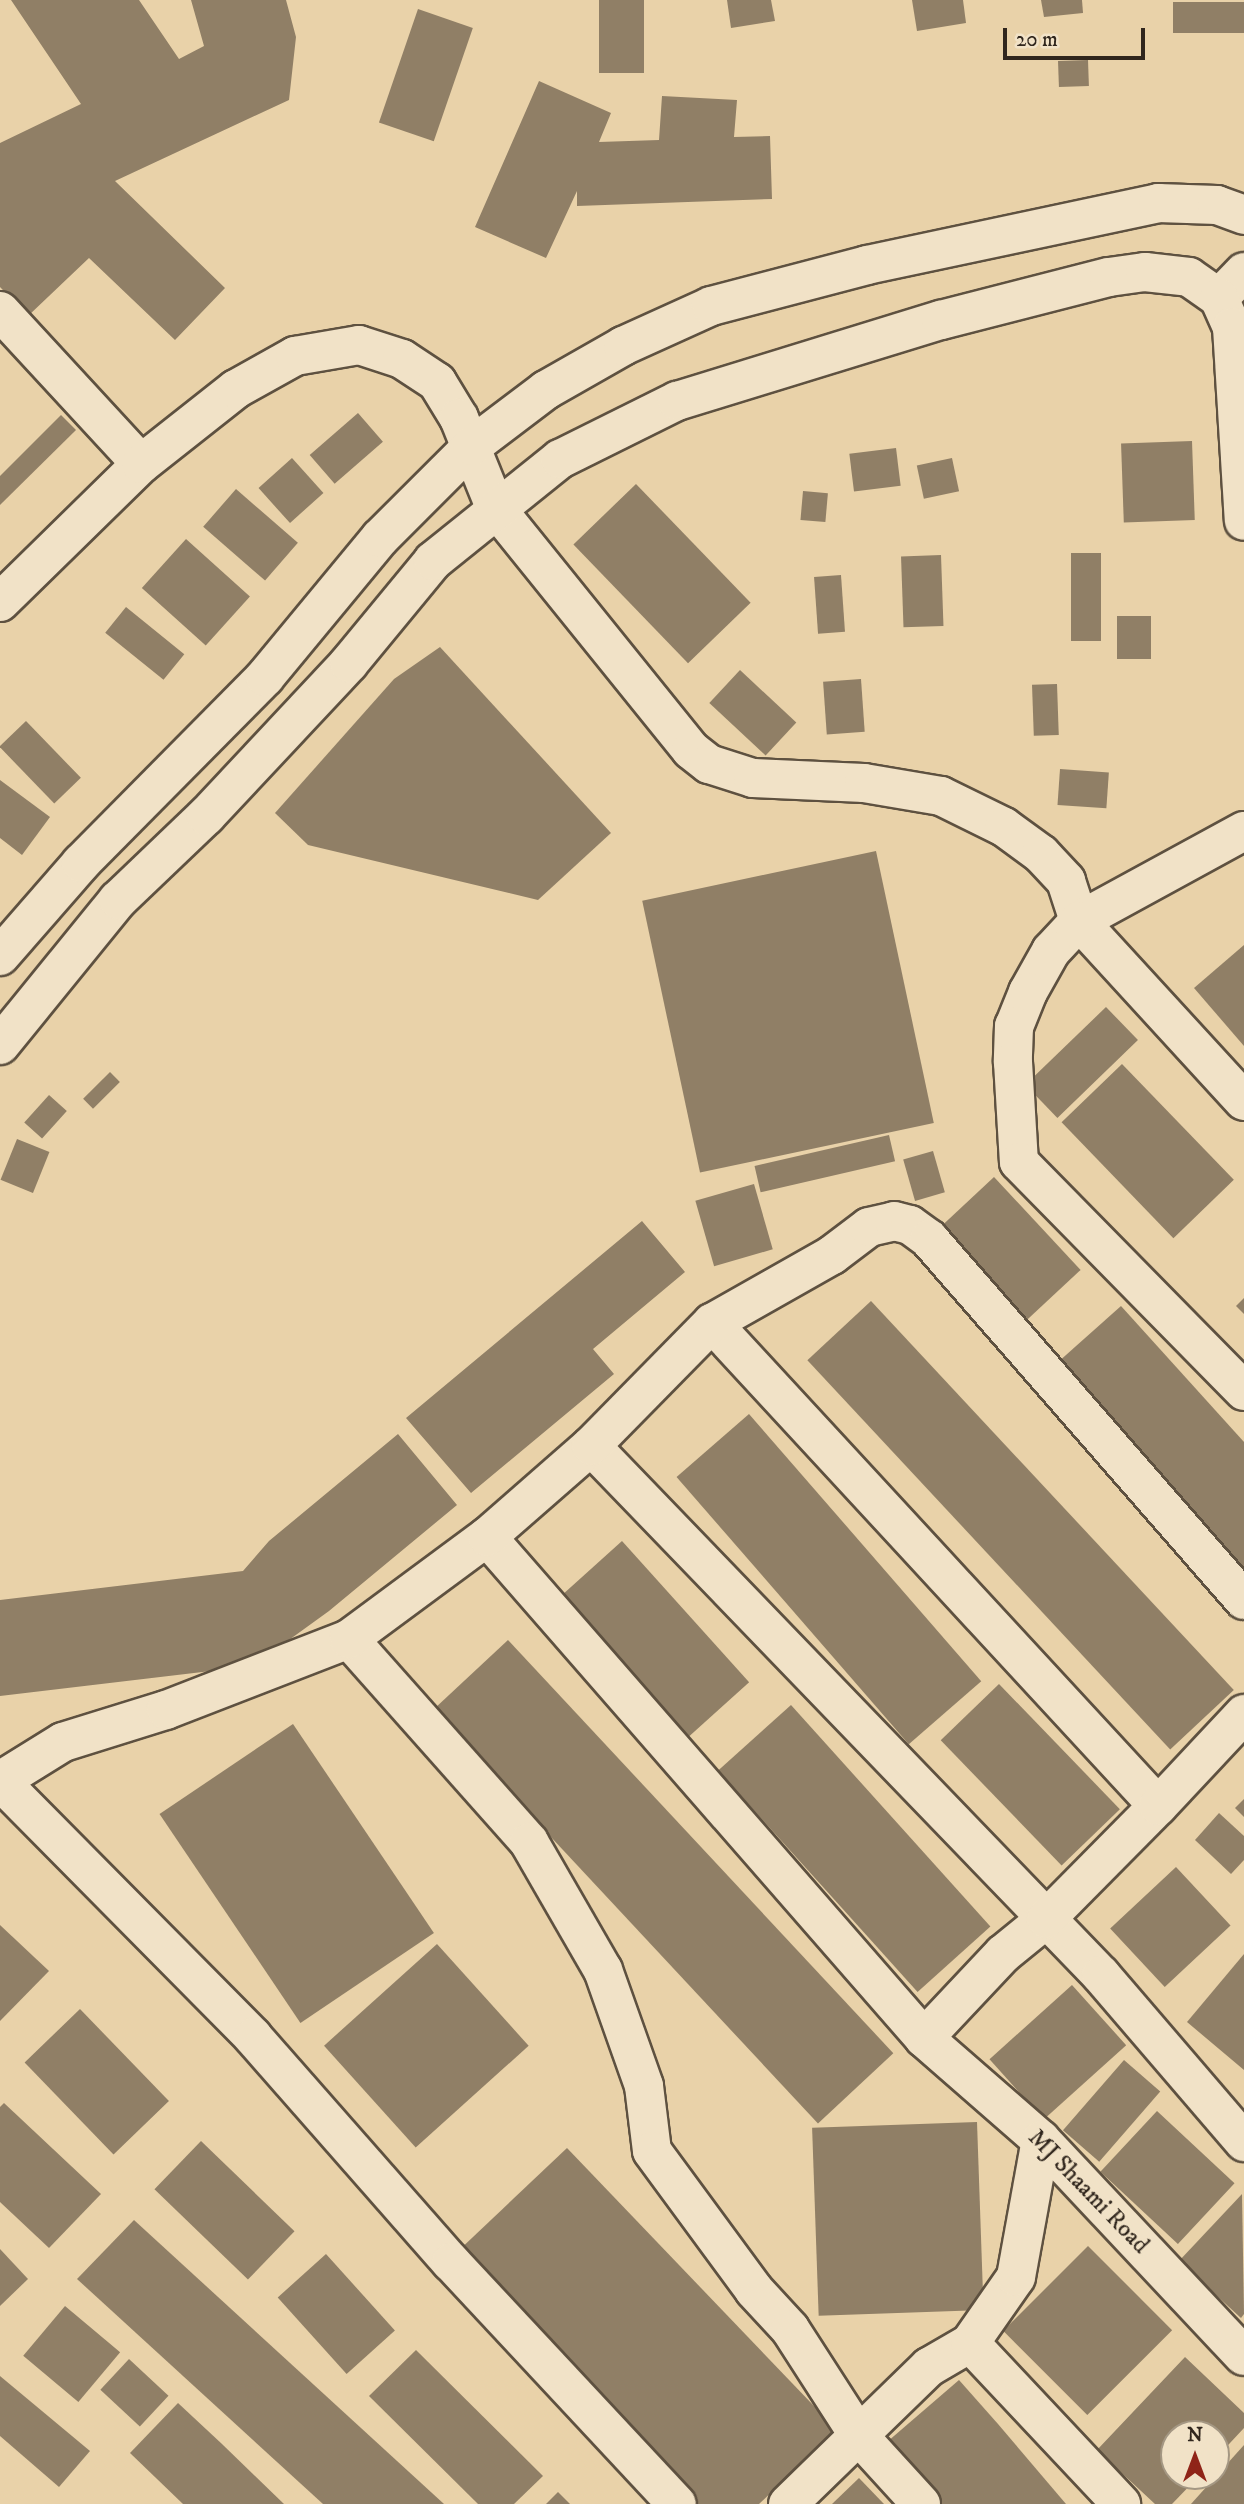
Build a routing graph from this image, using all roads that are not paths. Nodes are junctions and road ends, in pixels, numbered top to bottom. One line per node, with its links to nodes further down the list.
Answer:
1 (1244, 215): 4 (street)
2 (1231, 285): 6 (street); 7 (street)
3 (0, 311): 5 (street)
4 (472, 446): 5 (street); 6 (street); 10 (street)
5 (141, 464): 8 (street)
6 (495, 507): 11 (street); 12 (street)
7 (1244, 521)
8 (0, 602)
9 (1244, 831): 12 (street)
10 (80, 863): 11 (street); 13 (street)
11 (118, 900): 14 (street)
12 (1079, 921): 15 (street); 17 (street)
13 (0, 956)
14 (0, 1045)
15 (1244, 1101)
16 (712, 1323): 18 (street); 20 (street); 24 (street)
17 (1244, 1391)
18 (591, 1446): 19 (street); 25 (street)
19 (487, 1537): 21 (street); 26 (street, MJ Shaami Road)
20 (1244, 1600)
21 (349, 1639): 23 (street); 31 (street)
22 (1244, 1714): 24 (street)
23 (0, 1781): 32 (street)
24 (1158, 1806): 25 (street)
25 (1046, 1919): 26 (street); 28 (street)
26 (924, 2038): 27 (street, MJ Shaami Road)
27 (1041, 2140): 29 (street); 30 (street, MJ Shaami Road)
28 (1244, 2142)
29 (970, 2343): 31 (street); 35 (street)
30 (1244, 2356)
31 (859, 2436): 33 (street); 34 (street)
32 (677, 2504)
33 (788, 2504)
34 (921, 2504)
35 (1121, 2504)

